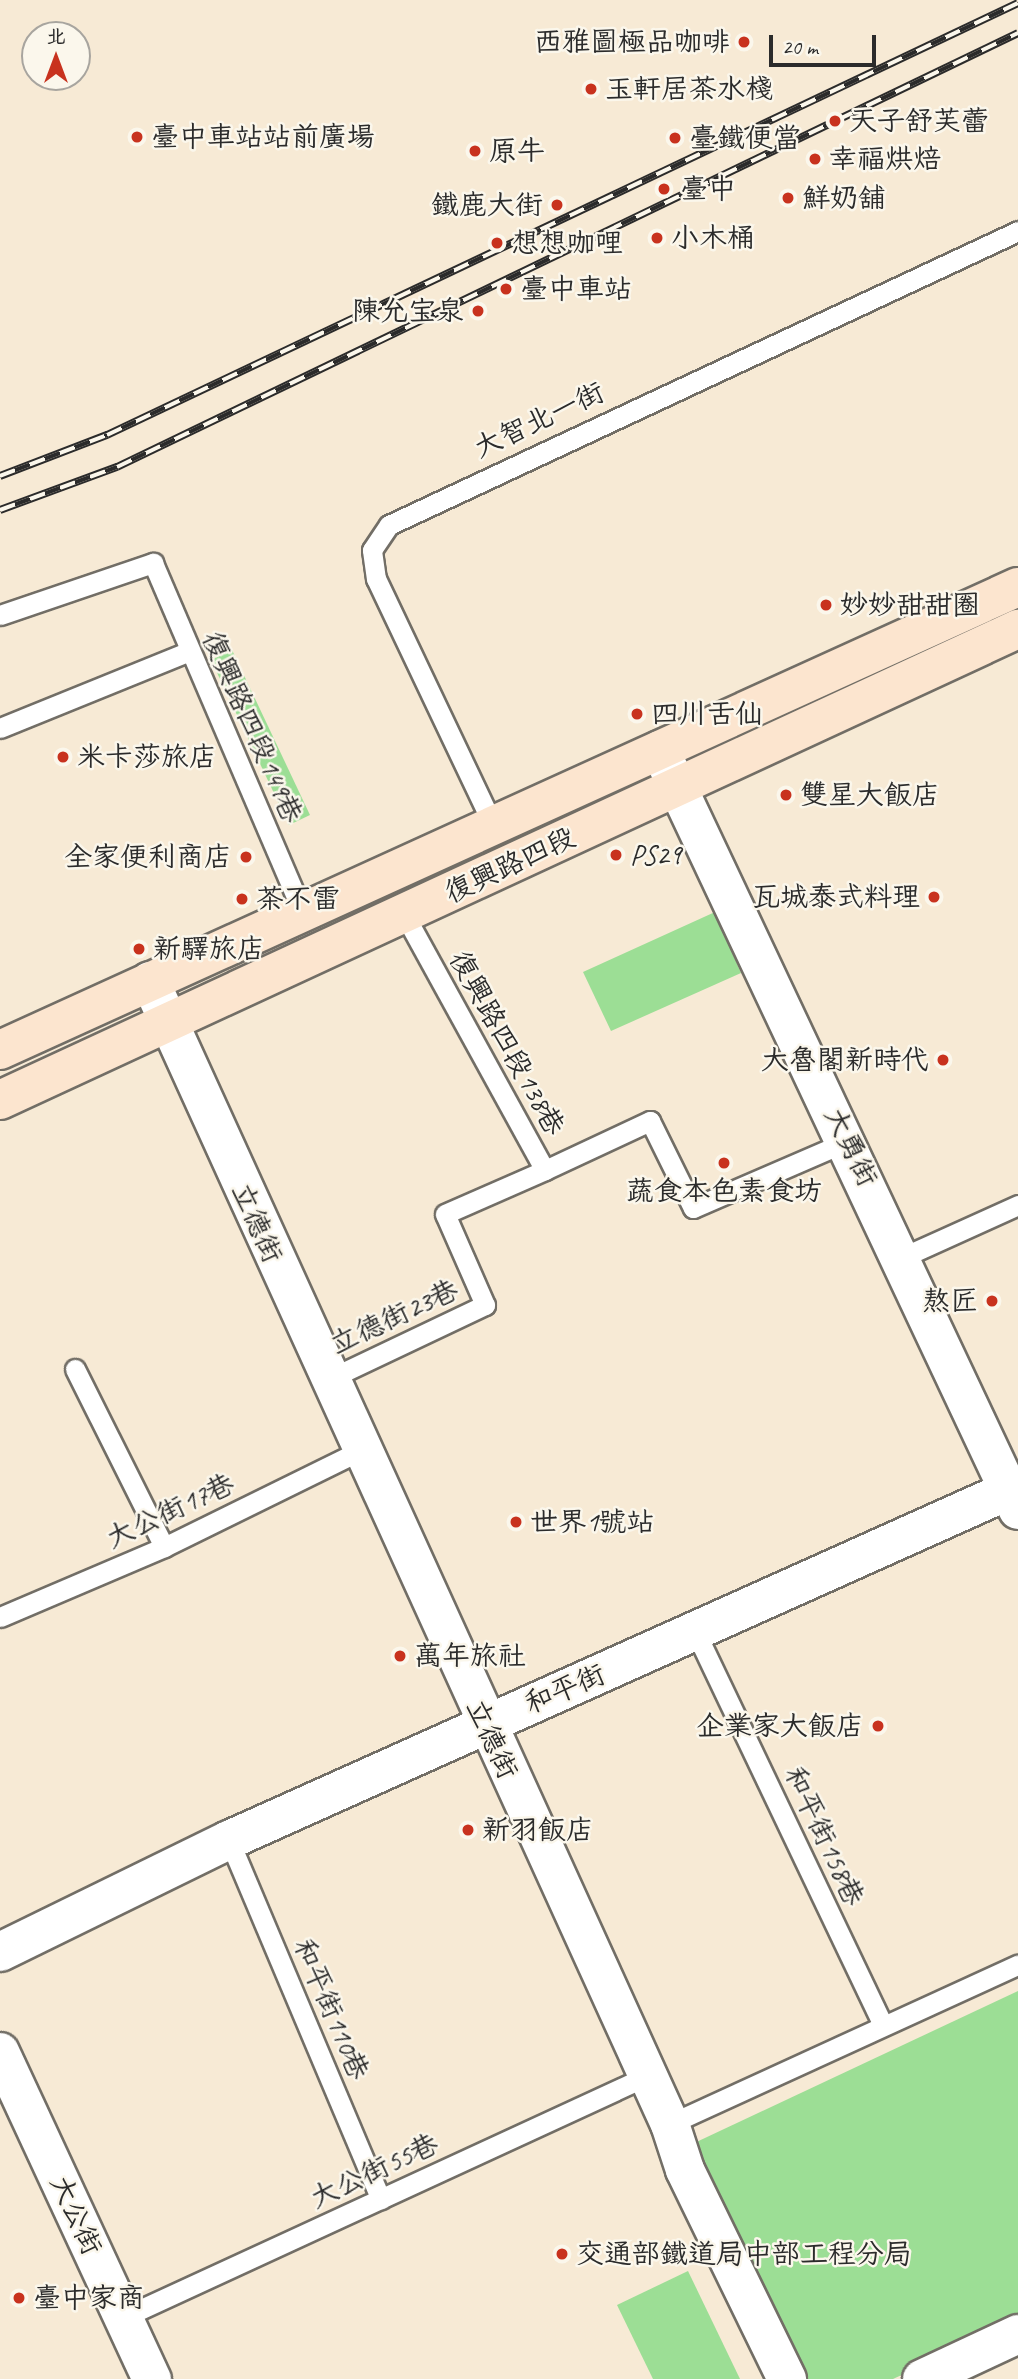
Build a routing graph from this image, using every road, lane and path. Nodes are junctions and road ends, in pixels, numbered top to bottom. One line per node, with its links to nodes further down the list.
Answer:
1 (1018, 231): 9 (lane, 大智北一街)
2 (1018, 587): 7 (main road, 復興路四段)
3 (0, 615): 5 (lane, 復興路四段149巷)
4 (1018, 629): 8 (main road, 復興路四段)
5 (187, 652): 6 (lane); 10 (lane, 復興路四段149巷)
6 (0, 728)
7 (660, 750): 8 (street, 大勇街); 9 (main road, 復興路四段)
8 (677, 788): 11 (main road, 復興路四段); 16 (street, 大勇街)
9 (494, 827): 10 (main road, 復興路四段)
10 (303, 913): 12 (main road, 復興路四段)
11 (404, 914): 13 (main road, 復興路四段); 17 (lane, 復興路四段138巷)
12 (150, 981): 13 (street, 立德街); 14 (main road, 復興路四段)
13 (169, 1023): 15 (main road, 復興路四段); 21 (street, 立德街)
14 (0, 1050)
15 (0, 1100)
16 (848, 1141): 17 (lane, 復興路四段138巷); 19 (street, 大勇街)
17 (545, 1170): 21 (lane, 立德街23巷)
18 (1018, 1205): 19 (lane)
19 (903, 1257): 23 (street, 大勇街)
20 (75, 1369): 24 (lane)
21 (327, 1380): 22 (street, 立德街)
22 (361, 1450): 24 (lane, 大公街17巷); 27 (street, 立德街)
23 (1015, 1495): 26 (street, 和平街)
24 (164, 1547): 25 (lane, 大公街17巷)
25 (0, 1617)
26 (696, 1633): 27 (street, 和平街); 31 (lane, 和平街158巷)
27 (485, 1724): 28 (street, 和平街); 33 (street, 立德街)
28 (229, 1840): 29 (street, 和平街); 35 (lane, 和平街110巷)
29 (0, 1952)
30 (1018, 1965): 31 (lane)
31 (883, 2025): 34 (lane)
32 (0, 2052): 36 (street, 大公街)
33 (647, 2076): 34 (street, 立德街); 35 (lane, 大公街55巷)
34 (670, 2124): 39 (street, 立德街)
35 (381, 2199): 36 (lane, 大公街55巷)
36 (124, 2317): 38 (street, 大公街)
37 (1018, 2334): 40 (street)
38 (152, 2379)
39 (787, 2379)
40 (922, 2379)

